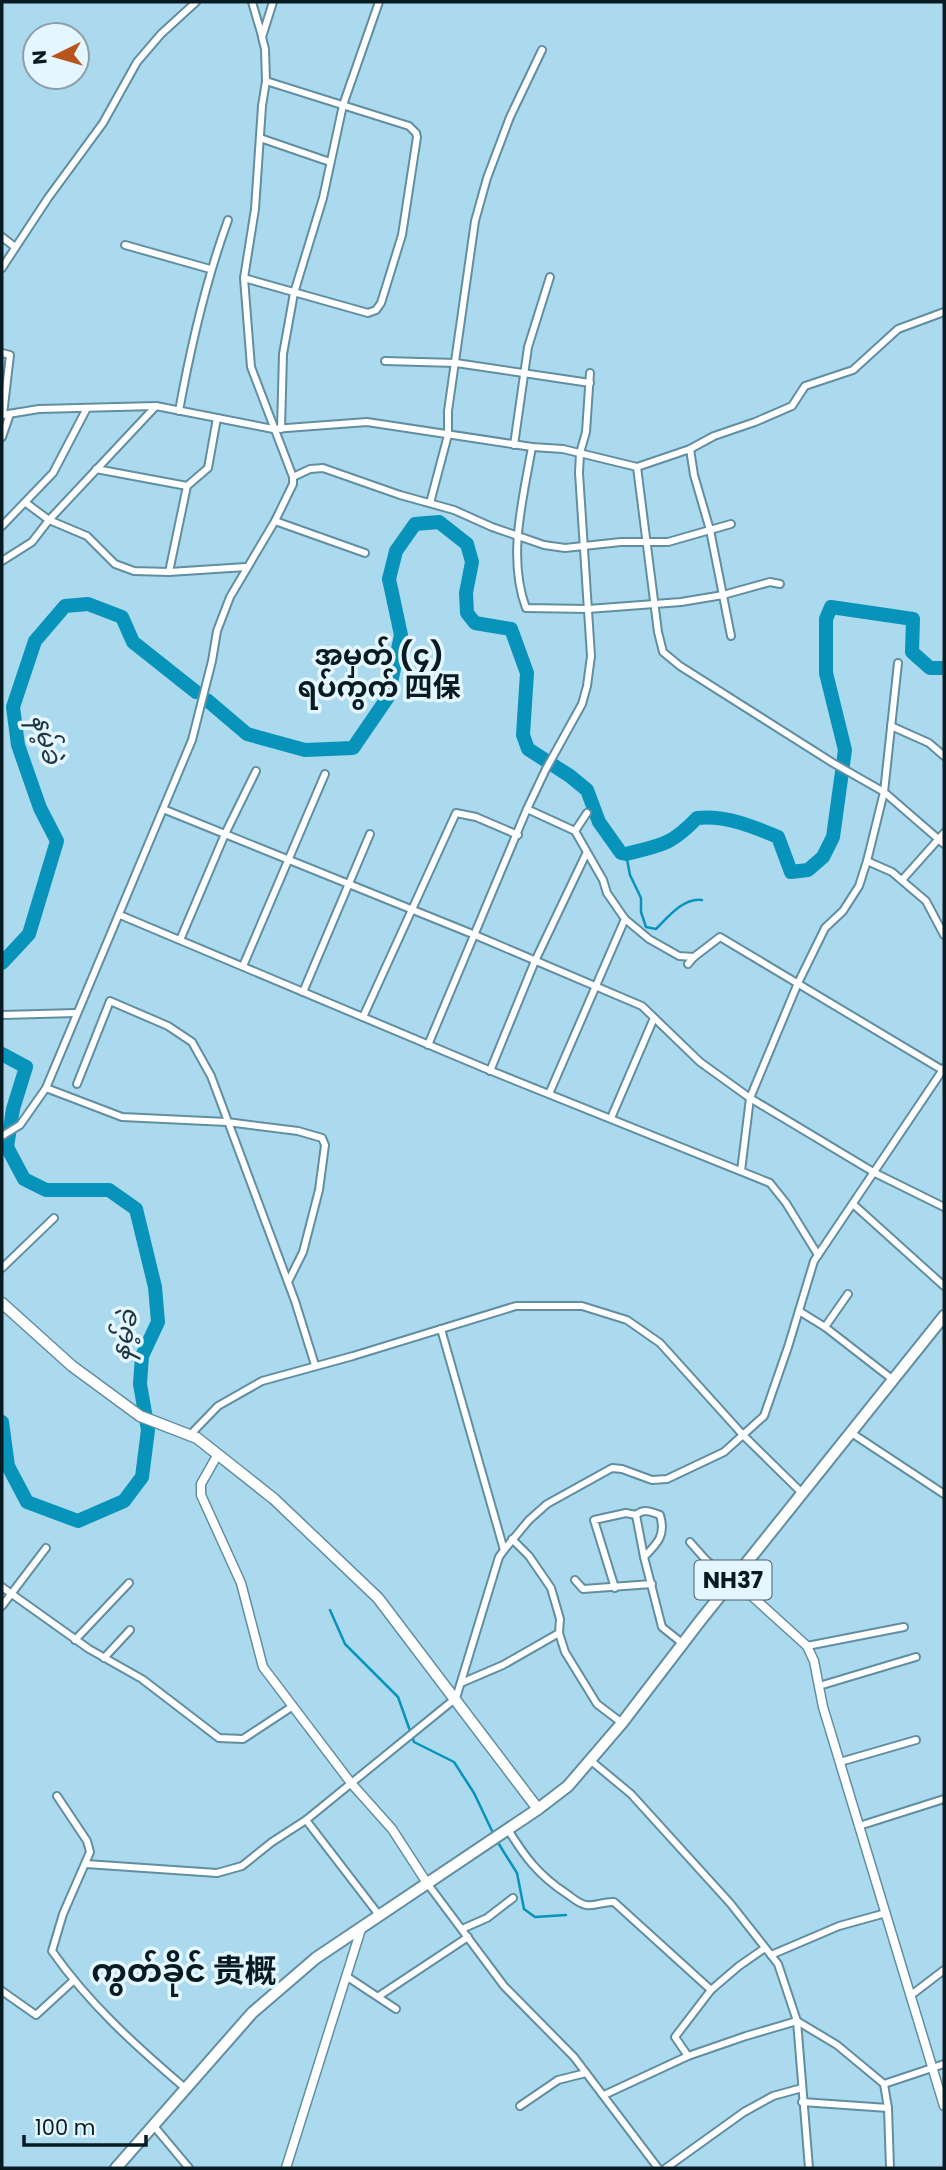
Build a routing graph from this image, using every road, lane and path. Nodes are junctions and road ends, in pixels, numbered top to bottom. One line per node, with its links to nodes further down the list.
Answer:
1 (196, 2): 14 (street)
2 (252, 2): 5 (street)
3 (272, 2): 5 (street)
4 (379, 2): 8 (street)
5 (262, 37): 7 (street)
6 (541, 50): 23 (street)
7 (266, 81): 8 (street); 9 (street)
8 (343, 106): 10 (street); 19 (street)
9 (260, 138): 10 (street); 18 (street)
10 (330, 162): 19 (street)
11 (228, 220): 16 (street)
12 (2, 237): 14 (street)
13 (125, 245): 16 (street)
14 (15, 247): 15 (street)
15 (2, 268)
16 (210, 269): 29 (street)
17 (550, 277): 24 (street)
18 (244, 278): 19 (street); 32 (street)
19 (294, 293): 32 (street)
20 (944, 312): 37 (street)
21 (2, 353): 30 (street)
22 (385, 361): 23 (street)
23 (456, 363): 24 (street); 33 (street)
24 (524, 373): 26 (street); 35 (street)
25 (590, 373): 26 (street)
26 (590, 383): 38 (street)
27 (156, 406): 28 (street); 29 (street); 40 (street)
28 (87, 408): 30 (street); 43 (street)
29 (179, 411): 31 (street)
30 (5, 415): 34 (street)
31 (217, 418): 32 (street); 42 (street)
32 (277, 429): 33 (street); 41 (street)
33 (448, 435): 35 (street); 44 (street)
34 (2, 437)
35 (514, 445): 36 (street)
36 (532, 447): 38 (street); 50 (street)
37 (690, 449): 39 (street); 49 (street)
38 (580, 453): 39 (street); 52 (street)
39 (637, 467): 51 (street)
40 (96, 469): 42 (street); 45 (street)
41 (293, 477): 44 (street); 46 (street)
42 (187, 486): 56 (street)
43 (26, 503): 45 (street); 48 (street)
44 (430, 503): 50 (street)
45 (49, 520): 54 (street); 56 (street)
46 (275, 522): 53 (street); 55 (street)
47 (731, 524): 49 (street)
48 (2, 526)
49 (710, 530): 51 (street); 58 (street)
50 (517, 536): 52 (street); 60 (street)
51 (646, 542): 52 (street); 59 (street)
52 (583, 546): 60 (street)
53 (365, 553)
54 (3, 560)
55 (246, 567): 56 (street); 68 (street)
56 (169, 572)
57 (780, 584): 58 (street)
58 (723, 595): 59 (street); 61 (street)
59 (654, 604): 60 (street); 67 (street)
60 (588, 609): 69 (street)
61 (731, 636)
62 (898, 663): 63 (street)
63 (891, 726): 64 (street); 67 (street)
64 (944, 756)
65 (256, 771): 73 (street)
66 (325, 774): 78 (street)
67 (884, 792): 76 (street); 79 (street)
68 (163, 809): 73 (street); 83 (street)
69 (527, 809): 71 (street); 75 (street)
70 (587, 813): 71 (street)
71 (575, 831): 77 (street)
72 (944, 833): 76 (street)
73 (225, 834): 78 (street); 87 (street)
74 (370, 834): 81 (street)
75 (518, 835): 82 (street); 85 (street)
76 (941, 842): 80 (street)
77 (586, 854): 84 (street); 89 (street)
78 (289, 860): 81 (street); 91 (street)
79 (867, 861): 80 (street); 92 (street)
80 (902, 880): 86 (street)
81 (349, 884): 82 (street); 94 (street)
82 (413, 910): 85 (street); 97 (street)
83 (120, 915): 87 (street); 95 (street)
84 (625, 919): 88 (street); 93 (street)
85 (475, 935): 89 (street); 99 (street)
86 (944, 935)
87 (180, 940): 91 (street)
88 (694, 957): 90 (street); 92 (street)
89 (535, 961): 93 (street); 101 (street)
90 (688, 964)
91 (243, 966): 94 (street)
92 (798, 983): 100 (street); 105 (street)
93 (597, 988): 98 (street); 104 (street)
94 (303, 992): 97 (street)
95 (76, 1013): 96 (street); 103 (street)
96 (2, 1015)
97 (363, 1017): 99 (street)
98 (654, 1018): 105 (street); 106 (street)
99 (428, 1045): 101 (street)
100 (944, 1069): 110 (street)
101 (489, 1071): 104 (street)
102 (77, 1084): 107 (street)
103 (46, 1088): 107 (street); 108 (street)
104 (550, 1094): 106 (street)
105 (750, 1098): 109 (street); 110 (street)
106 (611, 1118): 109 (street)
107 (227, 1122): 116 (street); 116 (street)
108 (2, 1136)
109 (741, 1171): 114 (street)
110 (874, 1173): 111 (street); 112 (street)
111 (853, 1204): 114 (street); 117 (street)
112 (944, 1207)
113 (54, 1218): 115 (street)
114 (818, 1255): 120 (street)
115 (2, 1268)
116 (288, 1282): 124 (street)
117 (944, 1286)
118 (848, 1294): 122 (street)
119 (2, 1303): 127 (main road)
120 (799, 1311): 122 (street); 128 (street)
121 (944, 1316): 125 (highway, NH37)
122 (825, 1327): 125 (street)
123 (441, 1329): 124 (street); 128 (street); 136 (street)
124 (316, 1365): 127 (street)
125 (892, 1379): 126 (highway, NH37)
126 (850, 1432): 130 (highway, NH37); 131 (street)
127 (190, 1435): 129 (main road)
128 (743, 1435): 130 (street); 133 (street)
129 (218, 1454): 156 (main road); 157 (street)
130 (802, 1493): 139 (highway, NH37)
131 (944, 1494)
132 (636, 1516): 137 (street); 137 (street); 143 (street)
133 (512, 1539): 136 (street); 148 (street)
134 (690, 1542): 139 (street)
135 (46, 1548): 144 (street)
136 (504, 1550): 154 (street)
137 (644, 1557): 141 (street)
138 (575, 1580): 143 (street)
139 (732, 1580): 150 (highway, NH37); 151 (street)
140 (129, 1583): 149 (street)
141 (652, 1584): 143 (street); 150 (street)
142 (2, 1587): 144 (street)
143 (615, 1588)
144 (12, 1594): 145 (street); 149 (street)
145 (2, 1606)
146 (904, 1627): 151 (street)
147 (130, 1630): 153 (street)
148 (559, 1633): 154 (street); 158 (street)
149 (75, 1640): 153 (street)
150 (682, 1643): 158 (highway, NH37)
151 (807, 1646): 155 (street)
152 (916, 1657): 155 (street)
153 (104, 1658): 157 (street)
154 (461, 1684): 156 (street)
155 (819, 1686): 161 (street)
156 (456, 1698): 162 (street); 165 (main road)
157 (293, 1706): 162 (street)
158 (622, 1723): 160 (highway, NH37)
159 (916, 1740): 161 (street)
160 (590, 1760): 165 (highway, NH37); 177 (street)
161 (840, 1762): 167 (street)
162 (351, 1783): 166 (street); 170 (street)
163 (57, 1796): 169 (street)
164 (944, 1799): 167 (street)
165 (538, 1809): 168 (highway, NH37)
166 (306, 1820): 169 (street); 173 (street)
167 (859, 1826): 172 (street)
168 (507, 1828): 170 (highway, NH37); 182 (street)
169 (86, 1864): 181 (street)
170 (427, 1883): 173 (highway, NH37); 175 (street)
171 (513, 1898): 175 (street)
172 (886, 1913): 178 (street); 185 (street)
173 (379, 1915): 174 (highway, NH37)
174 (362, 1926): 180 (street); 193 (highway, NH37)
175 (462, 1929): 176 (street)
176 (468, 1937): 184 (street); 191 (street)
177 (765, 1948): 178 (street); 182 (street)
178 (771, 1955): 187 (street)
179 (944, 1970): 185 (street)
180 (346, 1976): 184 (street); 204 (street)
181 (73, 1981): 183 (street); 193 (street)
182 (712, 1990): 188 (street)
183 (2, 1992)
184 (379, 1996): 186 (street)
185 (911, 1996): 190 (street)
186 (396, 2009)
187 (797, 2021): 188 (street); 192 (street); 194 (street)
188 (688, 2056): 195 (street)
189 (944, 2064): 190 (street)
190 (933, 2068): 192 (street); 198 (street)
191 (586, 2073): 195 (street); 197 (street)
192 (884, 2084): 199 (street)
193 (185, 2088): 200 (highway, NH37)
194 (802, 2088): 196 (street); 205 (street)
195 (604, 2095): 201 (street)
196 (803, 2102): 199 (street); 206 (street)
197 (520, 2106)
198 (944, 2106)
199 (888, 2108): 207 (street)
200 (153, 2126): 202 (highway, NH37); 203 (street)
201 (655, 2167)
202 (116, 2168)
203 (189, 2168)
204 (286, 2168)
205 (666, 2168)
206 (808, 2168)
207 (890, 2168)

